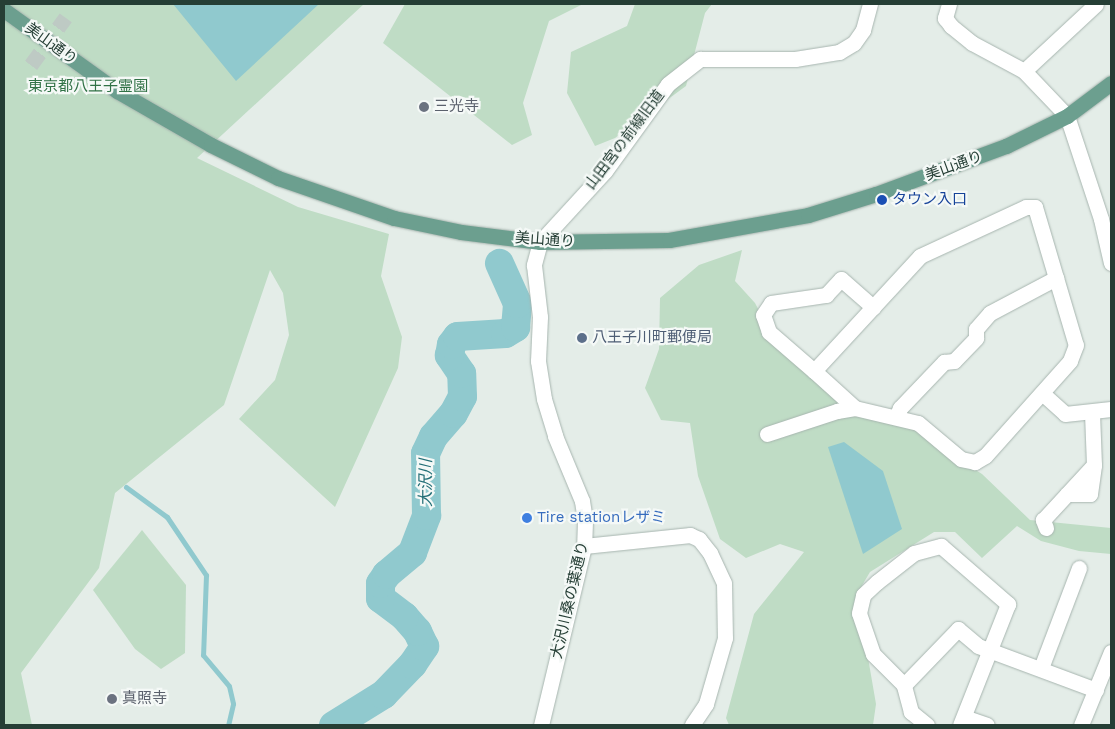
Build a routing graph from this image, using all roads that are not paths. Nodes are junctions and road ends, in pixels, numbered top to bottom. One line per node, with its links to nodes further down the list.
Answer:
1 (870, 4): 8 (street, 山田宮の前線旧道)
2 (949, 4): 5 (street)
3 (1096, 4): 5 (street)
4 (4, 10): 8 (main road, 美山通り)
5 (1024, 71): 7 (street)
6 (1111, 83): 7 (main road, 美山通り)
7 (1067, 116): 8 (main road, 美山通り); 9 (street)
8 (540, 242): 20 (street, 大沢川桑の葉通り)
9 (1111, 263)
10 (1056, 278): 11 (street); 13 (street); 17 (street)
11 (874, 307): 12 (street); 12 (street)
12 (814, 371): 14 (street)
13 (1042, 393): 16 (street); 17 (street)
14 (855, 408): 17 (street); 18 (street)
15 (1111, 409): 16 (street)
16 (1092, 412): 19 (street)
17 (896, 417)
18 (768, 434)
19 (1045, 524)
20 (584, 546): 28 (street, 大沢川桑の葉通り); 29 (street)
21 (1079, 568): 24 (street)
22 (989, 650): 24 (street); 25 (street); 25 (street); 27 (street)
23 (1111, 652): 26 (street)
24 (1041, 668): 26 (street)
25 (904, 684): 30 (street)
26 (1096, 690): 32 (street)
27 (962, 721): 31 (street)
28 (541, 725)
29 (692, 725)
30 (928, 725)
31 (987, 725)
32 (1081, 725)

